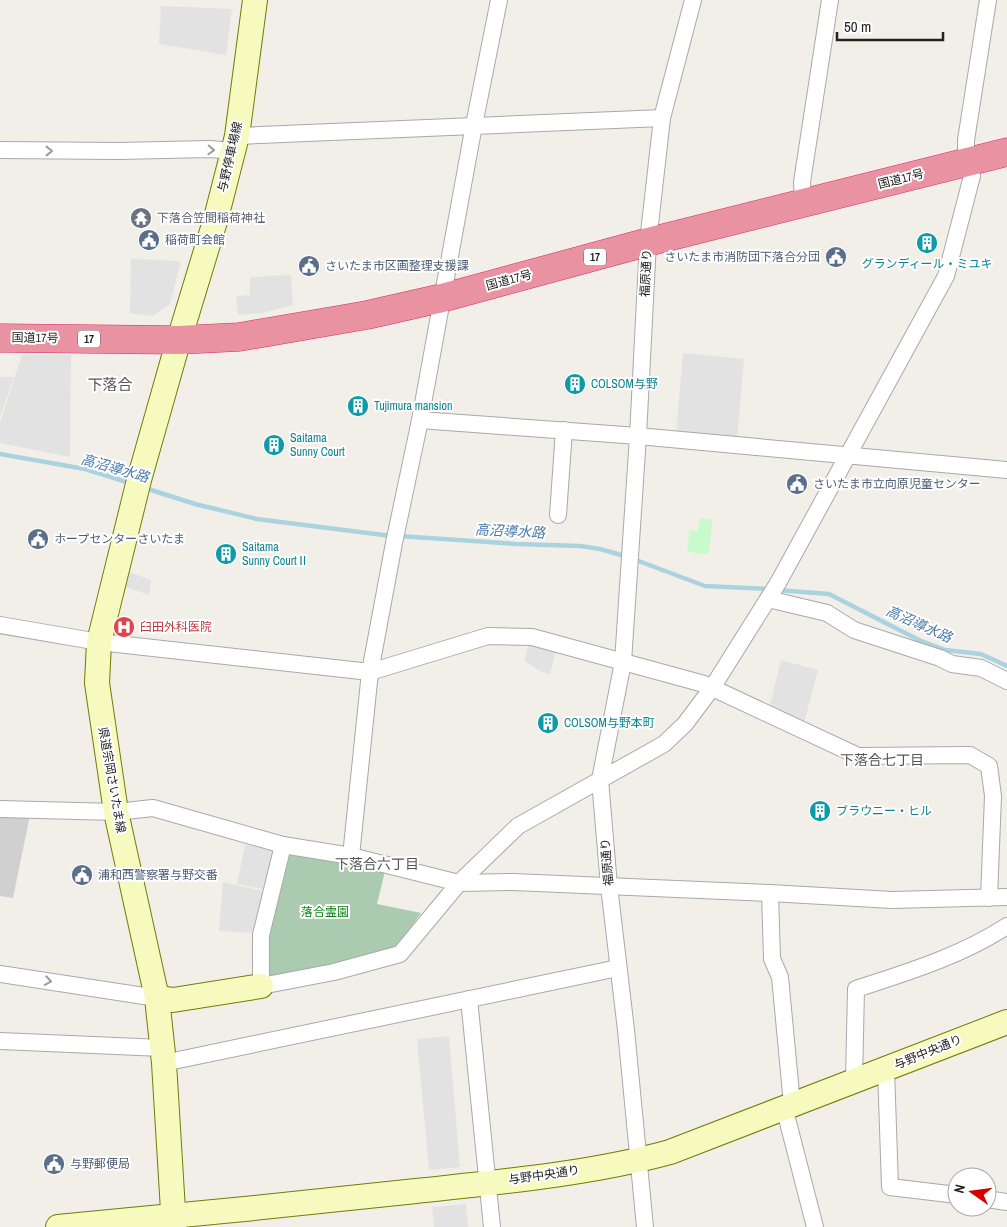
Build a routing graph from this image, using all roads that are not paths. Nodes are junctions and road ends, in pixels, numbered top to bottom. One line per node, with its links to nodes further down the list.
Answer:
1 (255, 0): 8 (main road, 与野停車場線)
2 (500, 0): 7 (street)
3 (693, 0): 6 (street, 福原通り)
4 (830, 0): 12 (street)
5 (988, 0): 11 (street)
6 (662, 118): 7 (street); 13 (street, 福原通り)
7 (474, 125): 8 (street); 14 (street)
8 (235, 143): 9 (street, one-way to 8); 16 (main road, 与野停車場線)
9 (0, 150)
10 (1007, 152): 11 (highway, 国道17号 / 17)
11 (969, 162): 12 (highway, 国道17号 / 17); 20 (street)
12 (803, 204): 13 (highway, 国道17号 / 17)
13 (648, 242): 14 (highway, 国道17号 / 17); 19 (street, 福原通り)
14 (442, 298): 16 (highway, 国道17号 / 17); 17 (street)
15 (0, 338): 16 (highway, 国道17号 / 17)
16 (179, 340): 25 (main road, 県道宗岡さいたま線)
17 (420, 420): 18 (street); 27 (street)
18 (564, 430): 19 (street); 22 (street)
19 (638, 436): 20 (street); 26 (street, 福原通り)
20 (847, 455): 21 (street); 23 (street)
21 (1007, 470)
22 (558, 515)
23 (772, 593): 28 (street); 29 (street)
24 (0, 625): 25 (street)
25 (99, 642): 27 (street); 32 (main road, 県道宗岡さいたま線)
26 (622, 662): 27 (street); 29 (street); 30 (street, 福原通り)
27 (370, 672): 34 (street)
28 (1007, 681)
29 (712, 688): 30 (street); 39 (street)
30 (600, 780): 35 (street); 36 (street, 福原通り)
31 (0, 809): 32 (street)
32 (116, 812): 33 (street); 44 (main road, 県道宗岡さいたま線)
33 (283, 845): 34 (street); 43 (street)
34 (351, 856): 35 (street)
35 (459, 883): 36 (street); 43 (street)
36 (608, 886): 37 (street); 41 (street, 福原通り)
37 (770, 893): 39 (street); 51 (street)
38 (1007, 897): 39 (street)
39 (989, 898)
40 (1007, 926): 50 (street)
41 (618, 968): 45 (street); 52 (street, 福原通り)
42 (0, 974): 44 (street, one-way to 44)
43 (262, 986): 44 (main road)
44 (157, 998): 48 (main road, 県道宗岡さいたま線)
45 (469, 999): 48 (street); 53 (street)
46 (1007, 1022): 49 (main road, 与野中央通り)
47 (0, 1042): 48 (street)
48 (163, 1056): 56 (main road, 県道宗岡さいたま線)
49 (886, 1069): 50 (main road, 与野中央通り); 54 (street)
50 (854, 1081): 51 (main road, 与野中央通り)
51 (788, 1105): 52 (main road, 与野中央通り); 60 (street)
52 (638, 1161): 53 (main road, 与野中央通り); 59 (street, 福原通り)
53 (487, 1183): 55 (main road, 与野中央通り); 58 (street)
54 (947, 1194)
55 (227, 1219): 56 (main road, 与野中央通り)
56 (173, 1222): 57 (main road, 与野中央通り)
57 (58, 1227)
58 (492, 1227)
59 (645, 1227)
60 (816, 1227)

